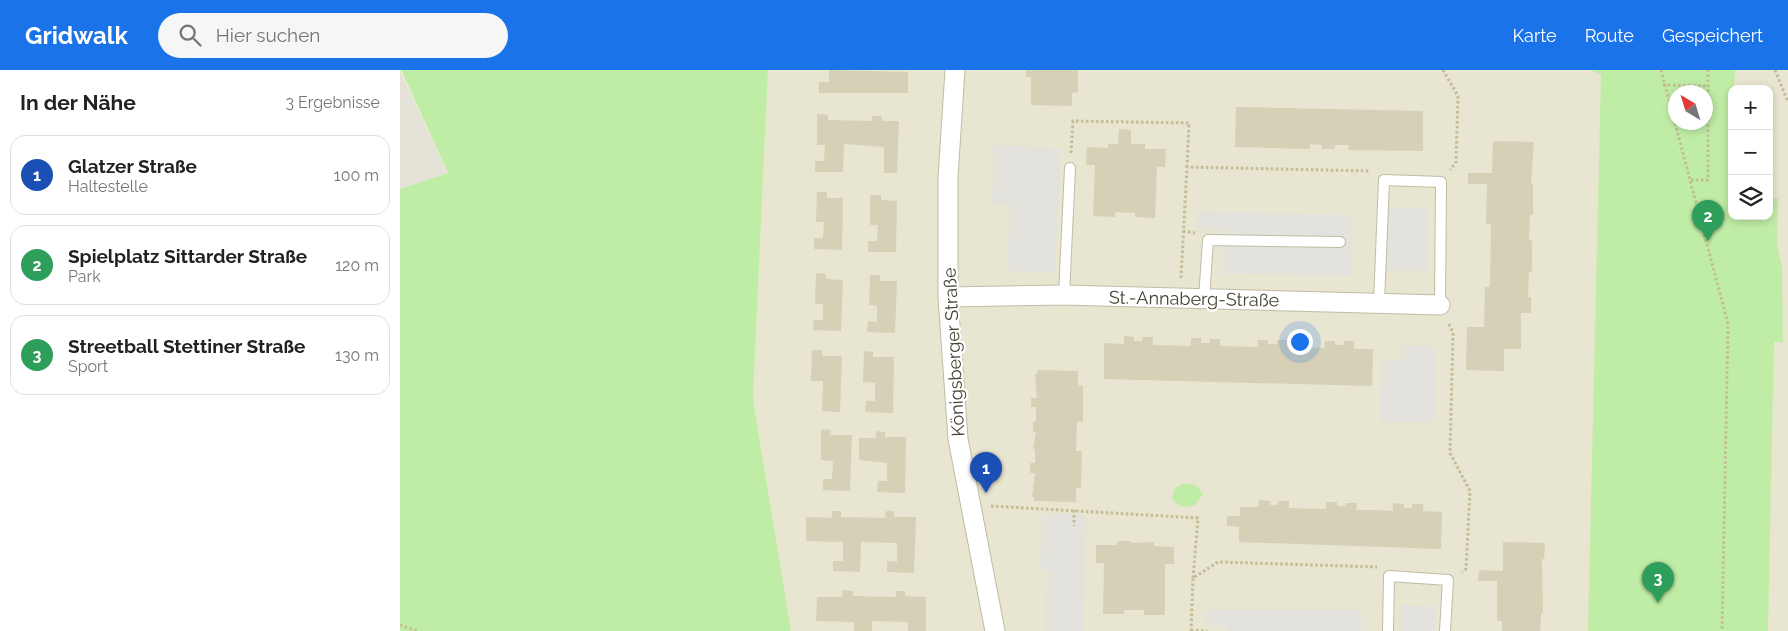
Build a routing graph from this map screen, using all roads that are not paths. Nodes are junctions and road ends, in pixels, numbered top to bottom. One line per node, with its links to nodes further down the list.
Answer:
1 (955, 70): 5 (street, Königsberger Straße)
2 (1070, 168): 4 (lane)
3 (1340, 242): 6 (lane)
4 (1064, 296): 5 (street, St.-Annaberg-Straße); 6 (street, St.-Annaberg-Straße)
5 (948, 297): 9 (street, Königsberger Straße)
6 (1204, 299): 7 (street, St.-Annaberg-Straße)
7 (1380, 303): 8 (street, St.-Annaberg-Straße); 8 (lane)
8 (1440, 306)
9 (995, 631)
10 (1388, 631): 11 (lane)
11 (1445, 631)

